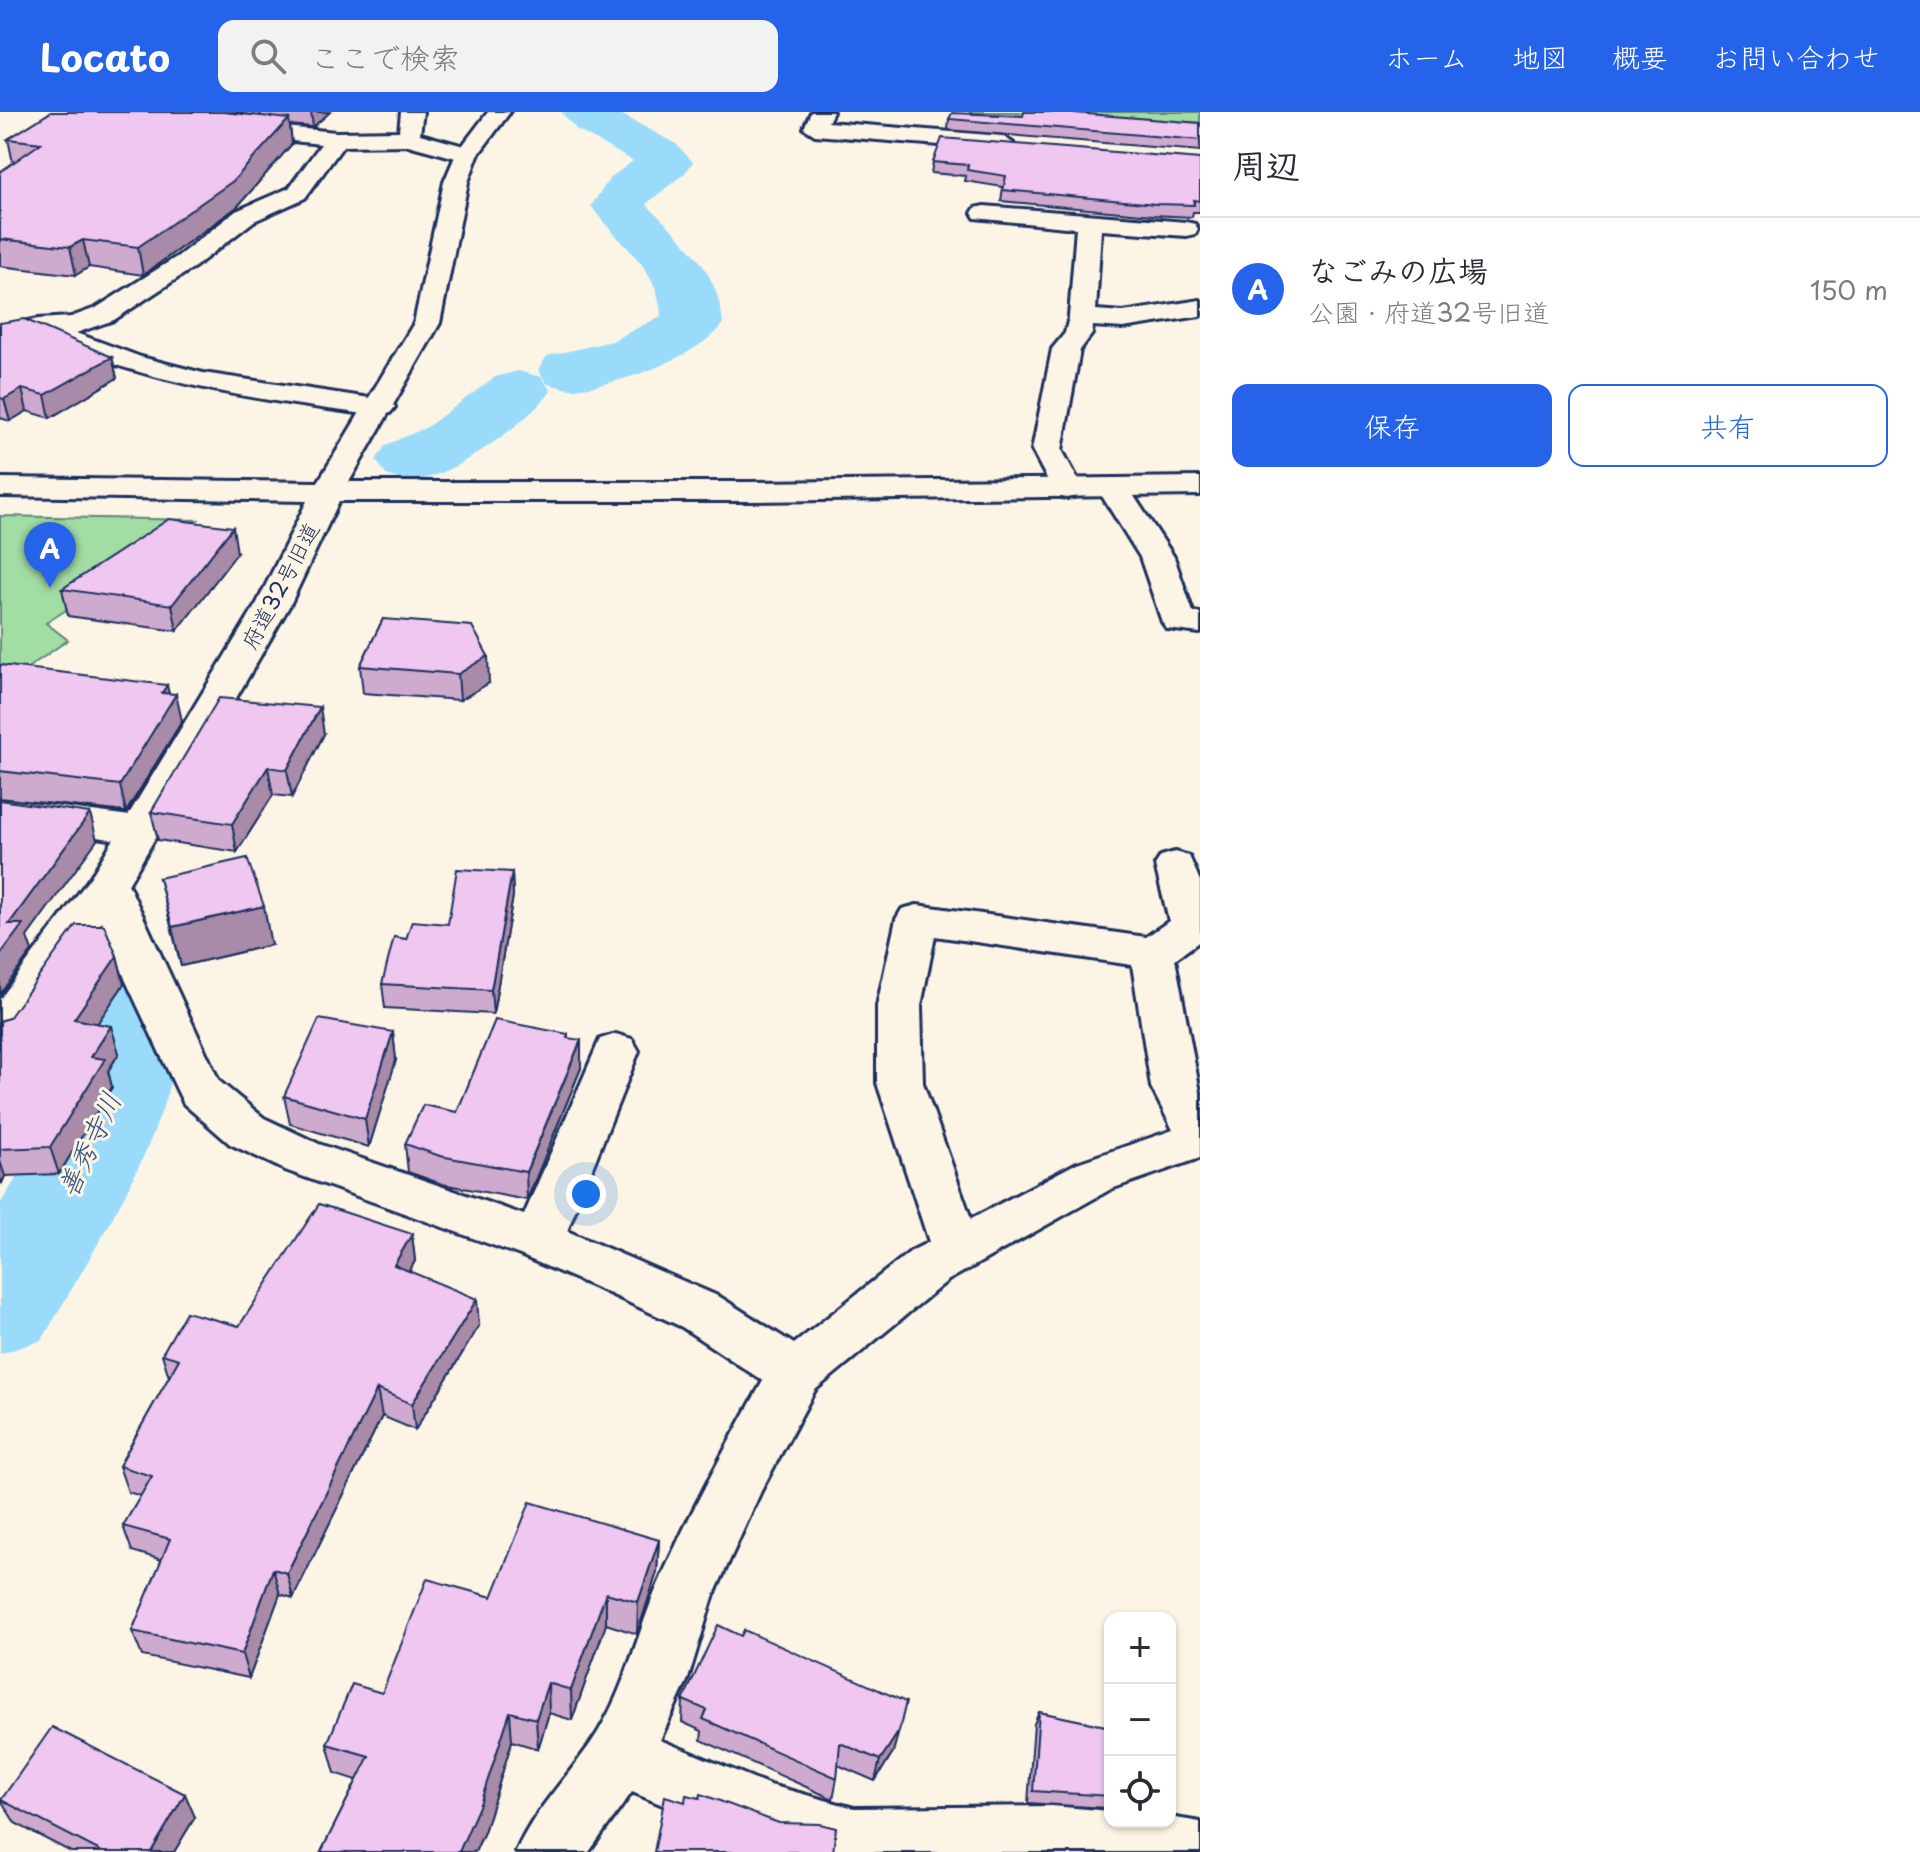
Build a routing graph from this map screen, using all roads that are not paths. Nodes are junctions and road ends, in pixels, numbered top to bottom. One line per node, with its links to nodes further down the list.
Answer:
1 (258, 112): 6 (street)
2 (412, 112): 5 (street)
3 (499, 112): 9 (street, 府道32号旧道)
4 (822, 112): 7 (street)
5 (409, 138): 6 (street); 9 (street)
6 (336, 139): 17 (street)
7 (961, 140): 8 (street); 10 (street)
8 (1021, 145)
9 (467, 154): 19 (street, 府道32号旧道)
10 (957, 164)
11 (988, 186): 12 (street)
12 (1089, 221): 13 (street); 16 (street)
13 (1186, 229)
14 (1200, 308): 16 (street)
15 (0, 315): 17 (street)
16 (1082, 317): 23 (street)
17 (38, 327): 18 (street); 19 (street)
18 (0, 335)
19 (380, 407): 24 (street, 府道32号旧道)
20 (1200, 486): 22 (street)
21 (0, 487): 24 (street)
22 (1113, 488): 23 (street); 25 (street)
23 (1067, 489): 24 (street)
24 (327, 493): 27 (street, 府道32号旧道)
25 (1200, 623)
26 (0, 811): 27 (street)
27 (138, 830): 29 (street, 府道32号旧道)
28 (1175, 865): 30 (street)
29 (108, 883): 31 (street, 府道32号旧道); 34 (street)
30 (1152, 953): 33 (street); 35 (street)
31 (0, 1032)
32 (616, 1051): 34 (street)
33 (1197, 1143): 35 (street)
34 (538, 1241): 36 (street)
35 (957, 1251): 36 (street)
36 (796, 1374): 37 (street)
37 (620, 1755): 38 (street); 39 (street)
38 (549, 1852)
39 (1192, 1852)

